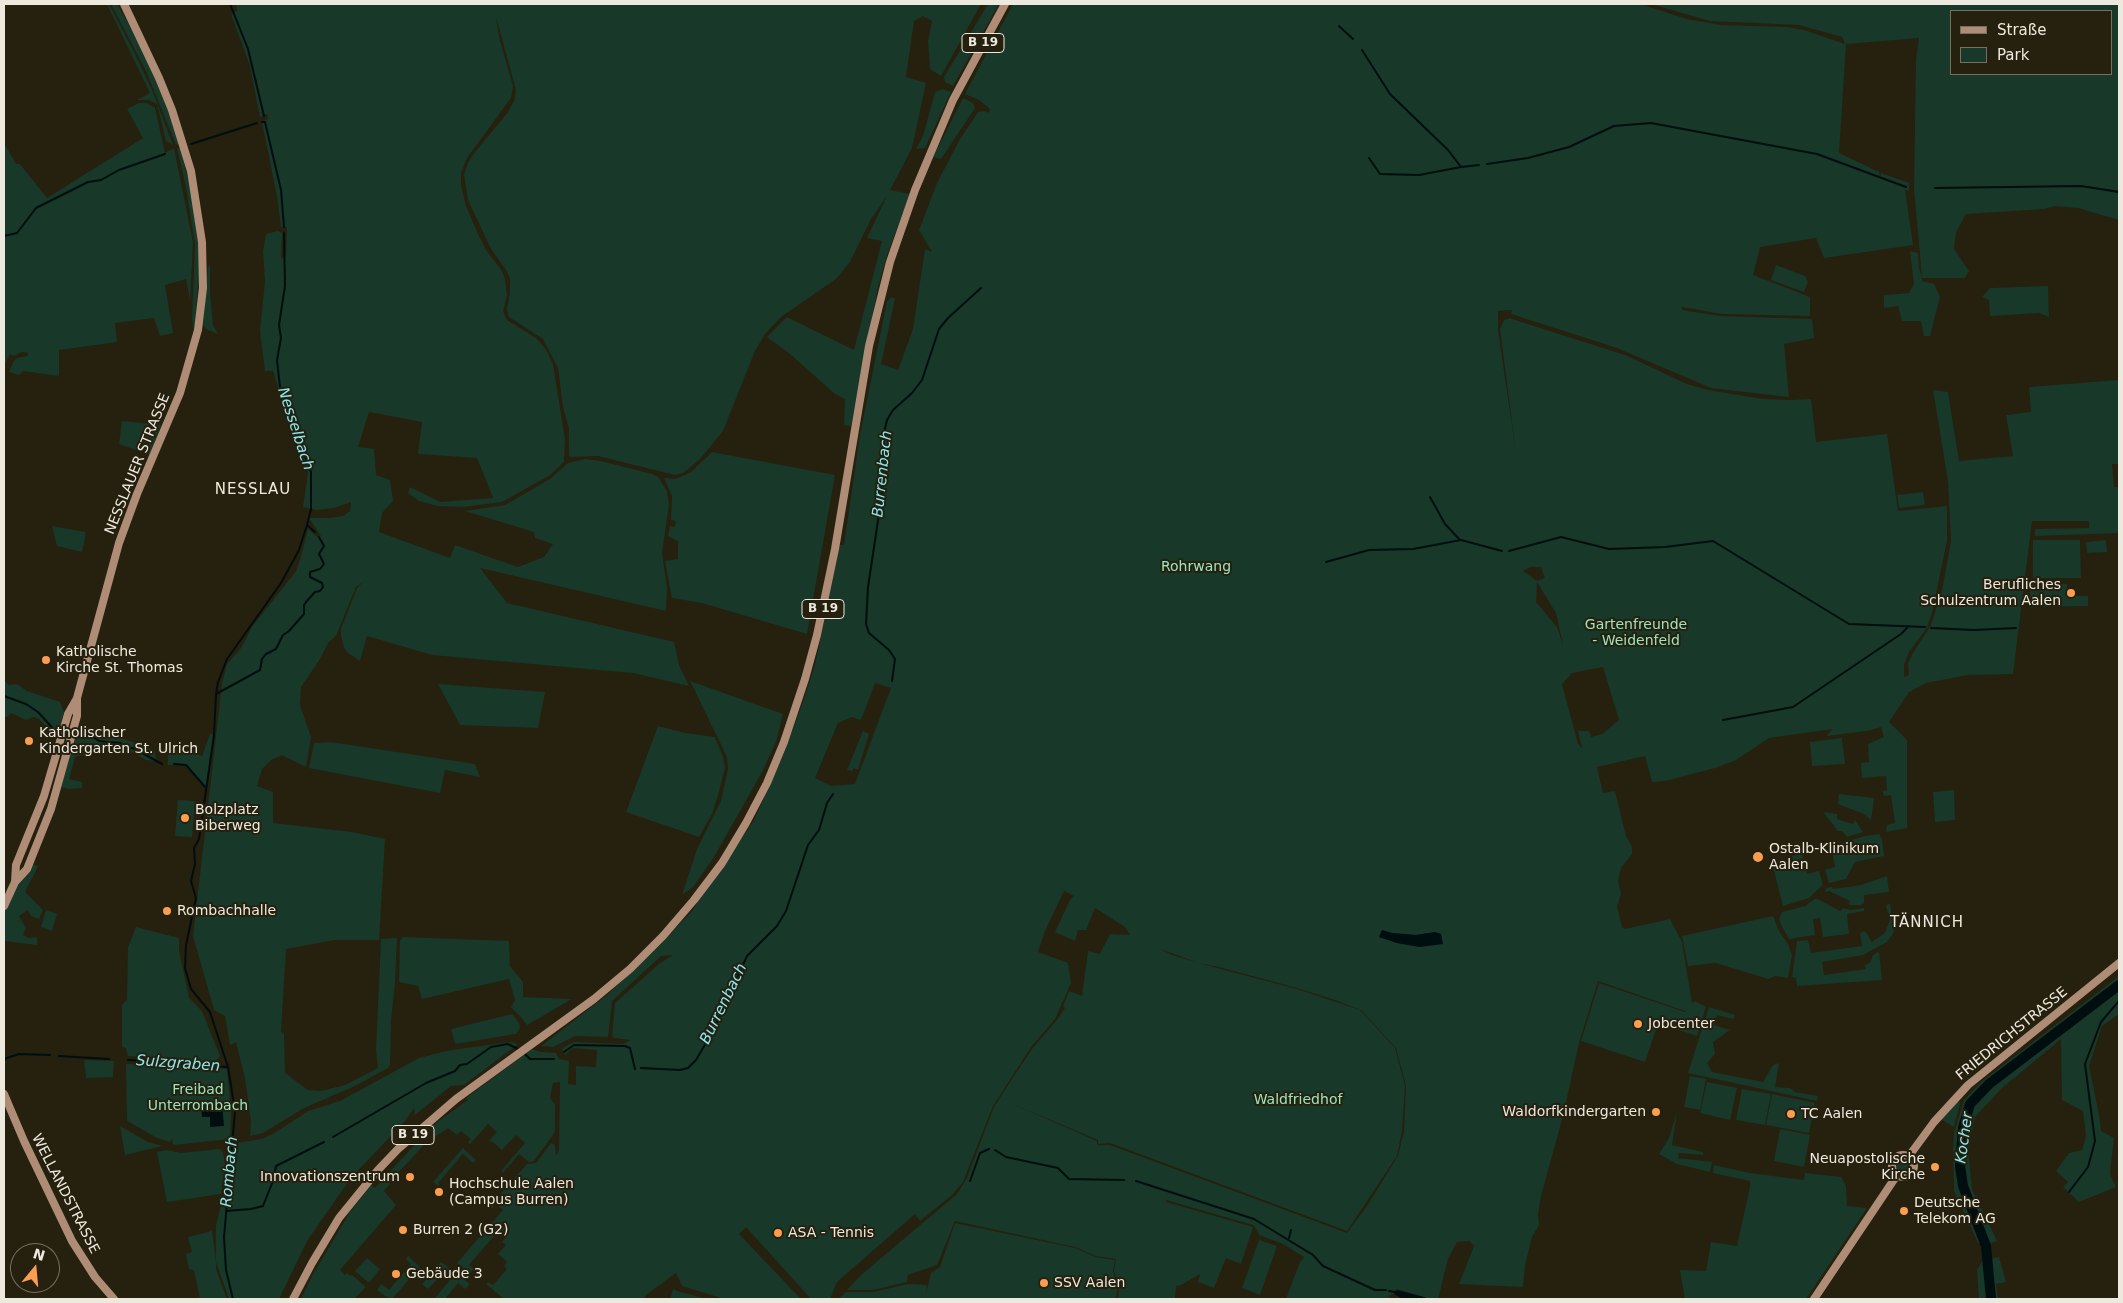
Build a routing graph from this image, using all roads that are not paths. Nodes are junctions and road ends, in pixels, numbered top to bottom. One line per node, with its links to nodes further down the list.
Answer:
1 (124, 4): 3 (main road, NESSLAUER STRASSE)
2 (1006, 4): 11 (main road, B 19)
3 (77, 698): 4 (main road, NESSLAUER STRASSE); 4 (main road, NESSLAUER STRASSE)
4 (15, 882): 5 (main road, NESSLAUER STRASSE)
5 (4, 906)
6 (2119, 963): 8 (main road, FRIEDRICHSTRASSE)
7 (4, 1094): 10 (main road, WELLANDSTRASSE)
8 (1909, 1156): 9 (main road, FRIEDRICHSTRASSE); 9 (main road, FRIEDRICHSTRASSE)
9 (1897, 1175): 12 (main road, FRIEDRICHSTRASSE)
10 (114, 1299)
11 (293, 1299)
12 (1814, 1299)

